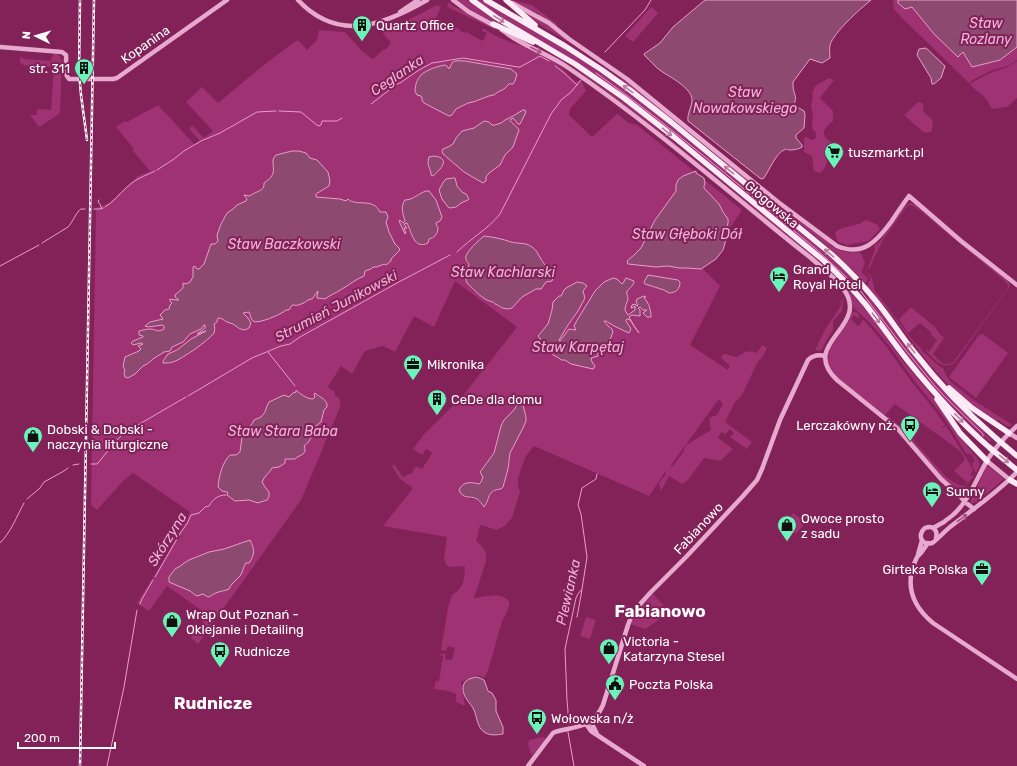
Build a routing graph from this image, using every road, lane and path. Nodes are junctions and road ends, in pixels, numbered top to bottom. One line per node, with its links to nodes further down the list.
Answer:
1 (227, 0): 12 (street, Kopanina)
2 (298, 0): 9 (street)
3 (418, 0): 9 (street)
4 (427, 0): 9 (street)
5 (453, 0): 10 (street, Głogowska)
6 (472, 0): 13 (main road, Głogowska, one-way to 13)
7 (486, 0): 11 (main road, Głogowska)
8 (506, 0): 11 (main road); 14 (street, Głogowska)
9 (394, 16)
10 (493, 24): 13 (main road); 15 (street, Głogowska, one-way to 15)
11 (551, 37): 16 (main road, Głogowska, one-way to 11)
12 (0, 47)
13 (549, 48): 17 (main road, Głogowska, one-way to 17)
14 (1017, 285)
15 (825, 356): 27 (street); 36 (street, Fabianowo)
16 (936, 378): 19 (main road); 21 (main road, Głogowska, bridge)
17 (933, 390): 22 (main road); 23 (main road, Głogowska, one-way to 23, bridge)
18 (1017, 426): 19 (street)
19 (1009, 433): 20 (street); 22 (street)
20 (1017, 438)
21 (1017, 456)
22 (987, 462): 24 (street); 26 (street)
23 (1017, 471): 24 (street)
24 (1010, 480): 25 (main road); 29 (street)
25 (1017, 484)
26 (970, 494): 27 (street); 28 (street)
27 (961, 497): 28 (street)
28 (965, 502): 29 (street); 30 (street)
29 (974, 509): 31 (street, one-way to 29)
30 (933, 528): 31 (street); 32 (street)
31 (936, 538): 33 (street)
32 (922, 540): 33 (street); 34 (street)
33 (928, 543): 34 (street)
34 (918, 556): 35 (street)
35 (1017, 678)
36 (589, 723): 37 (street); 38 (street)
37 (528, 766)
38 (644, 766)

